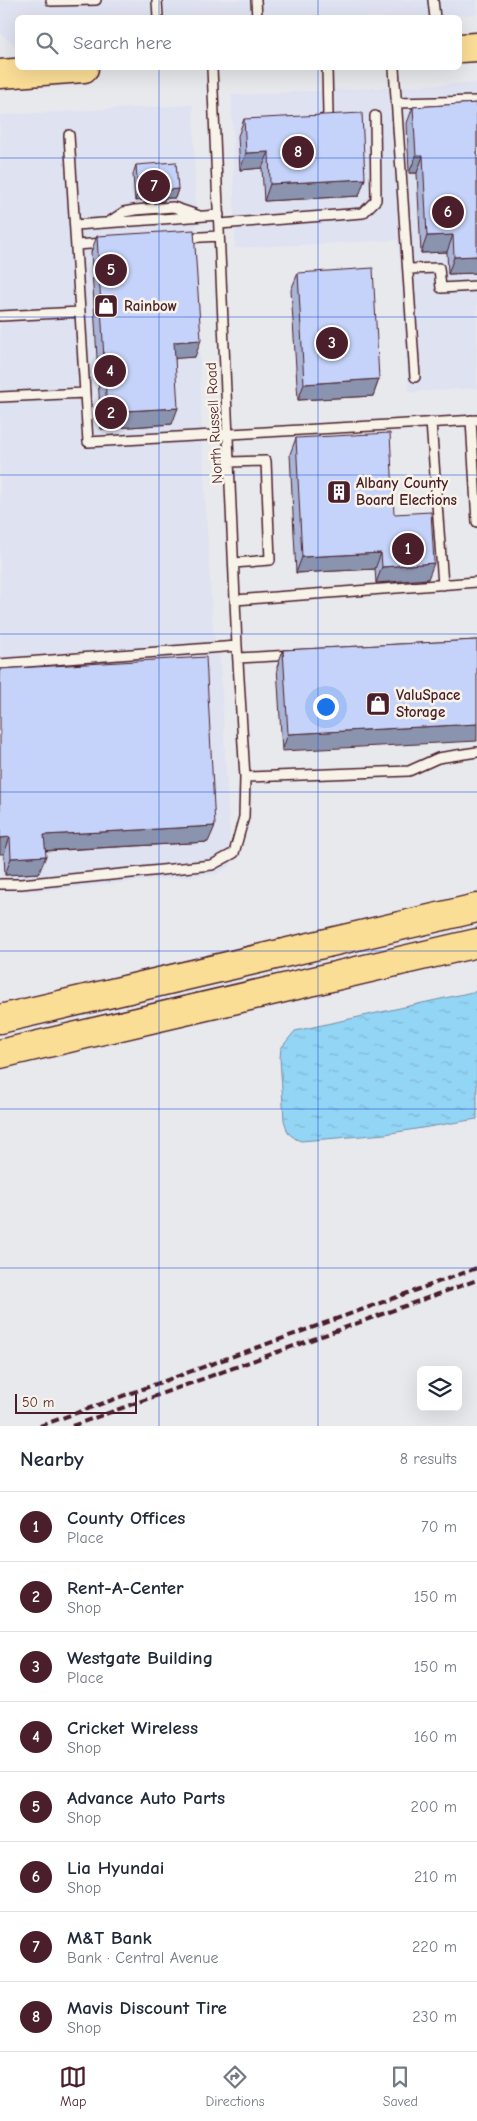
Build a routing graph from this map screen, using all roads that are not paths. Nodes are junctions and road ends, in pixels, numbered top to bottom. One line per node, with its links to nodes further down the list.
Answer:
1 (96, 0): 5 (lane)
2 (157, 0): 6 (lane)
3 (256, 0): 7 (lane)
4 (433, 0): 8 (lane)
5 (51, 1)
6 (158, 15)
7 (256, 15)
8 (434, 15)
9 (477, 46): 10 (main road)
10 (462, 48)
11 (56, 70): 15 (main road)
12 (212, 70): 21 (lane, North Russell Road)
13 (327, 70): 19 (lane)
14 (394, 70): 17 (lane)
15 (0, 74)
16 (477, 100): 17 (lane)
17 (396, 103): 28 (lane)
18 (375, 116): 22 (lane)
19 (312, 120)
20 (69, 135): 23 (lane)
21 (218, 215): 22 (lane, North Russell Road); 23 (lane)
22 (219, 224): 24 (lane, North Russell Road)
23 (75, 225): 27 (lane)
24 (220, 236): 25 (lane); 37 (lane, North Russell Road)
25 (172, 239)
26 (116, 242): 27 (lane)
27 (76, 245): 30 (lane)
28 (408, 269): 29 (lane); 32 (lane)
29 (477, 286)
30 (80, 312): 31 (lane); 33 (lane)
31 (0, 316)
32 (414, 377)
33 (85, 393): 34 (lane); 37 (lane)
34 (0, 397)
35 (474, 420): 36 (lane); 39 (lane)
36 (431, 422): 37 (lane); 42 (lane)
37 (229, 434): 38 (lane, North Russell Road)
38 (230, 462): 40 (lane, North Russell Road); 40 (lane)
39 (477, 522)
40 (234, 562): 43 (lane, North Russell Road)
41 (477, 582): 42 (lane)
42 (443, 585): 43 (lane)
43 (235, 600): 44 (lane, North Russell Road)
44 (237, 646): 46 (lane, North Russell Road); 47 (lane)
45 (298, 655): 46 (lane)
46 (238, 658): 49 (lane, North Russell Road)
47 (0, 664)
48 (477, 752): 49 (lane)
49 (245, 777): 50 (lane, North Russell Road)
50 (0, 884)
51 (477, 908): 53 (main road)
52 (477, 943): 54 (main road)
53 (85, 999): 55 (main road); 56 (main road)
54 (211, 1004): 57 (main road); 58 (main road)
55 (0, 1009)
56 (0, 1019)
57 (0, 1054)
58 (0, 1070)

